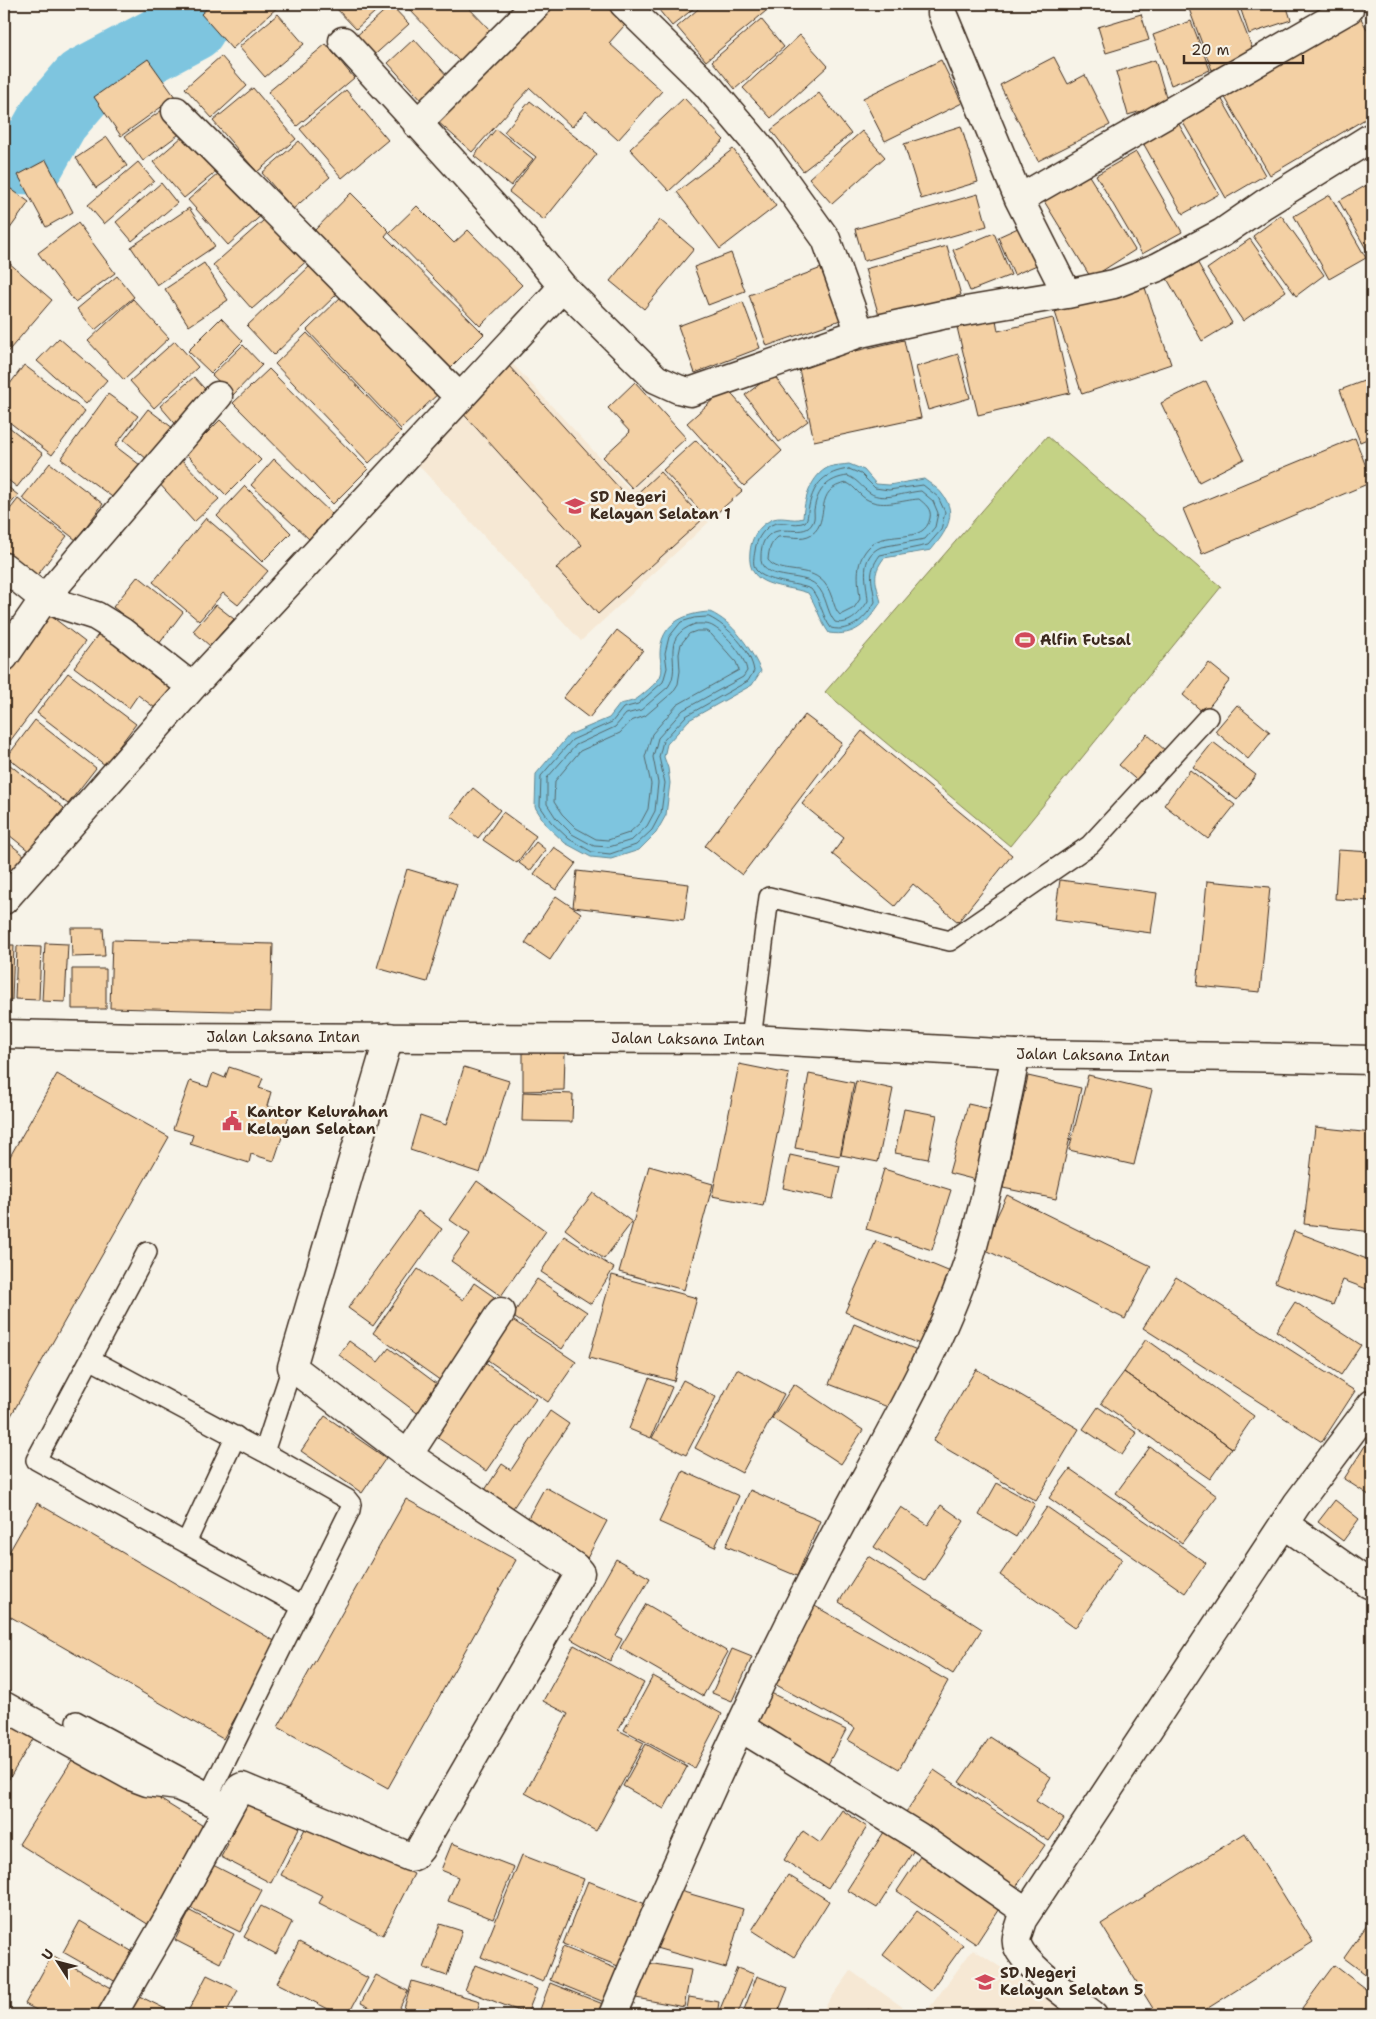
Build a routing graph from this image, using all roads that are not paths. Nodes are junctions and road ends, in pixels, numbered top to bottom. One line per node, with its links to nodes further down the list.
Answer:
1 (537, 4): 7 (street)
2 (624, 4): 12 (street)
3 (1349, 9): 9 (street)
4 (942, 13): 9 (street)
5 (343, 40): 7 (street)
6 (176, 111): 14 (street)
7 (417, 124): 10 (street)
8 (1372, 137): 11 (street)
9 (1019, 199): 11 (street)
10 (563, 287): 12 (street); 14 (street)
11 (1067, 294): 12 (street)
12 (860, 333)
13 (218, 396): 16 (street)
14 (459, 397): 18 (street)
15 (4, 567): 16 (street)
16 (44, 599): 17 (street); 18 (street)
17 (4, 658)
18 (192, 687): 20 (street)
19 (1208, 717): 23 (lane)
20 (4, 900)
21 (4, 1034): 22 (street, Jalan Laksana Intan)
22 (389, 1037): 23 (street, Jalan Laksana Intan); 29 (street)
23 (752, 1039): 24 (street, Jalan Laksana Intan)
24 (1016, 1054): 25 (street, Jalan Laksana Intan); 40 (street)
25 (1372, 1060)
26 (147, 1252): 28 (lane)
27 (501, 1312): 33 (street)
28 (90, 1359): 31 (lane); 35 (lane)
29 (292, 1366): 32 (lane); 33 (street)
30 (1372, 1404): 34 (street)
31 (236, 1436): 32 (lane); 35 (lane)
32 (264, 1452): 37 (lane)
33 (408, 1455): 41 (street)
34 (1284, 1524): 36 (street); 42 (street)
35 (186, 1543): 37 (lane)
36 (1372, 1584)
37 (303, 1607): 39 (lane)
38 (4, 1706): 41 (street)
39 (76, 1721)
40 (740, 1728): 42 (street); 44 (street)
41 (227, 1808): 43 (street)
42 (1027, 1912): 45 (street)
43 (112, 2015)
44 (613, 2015)
45 (1093, 2015)

